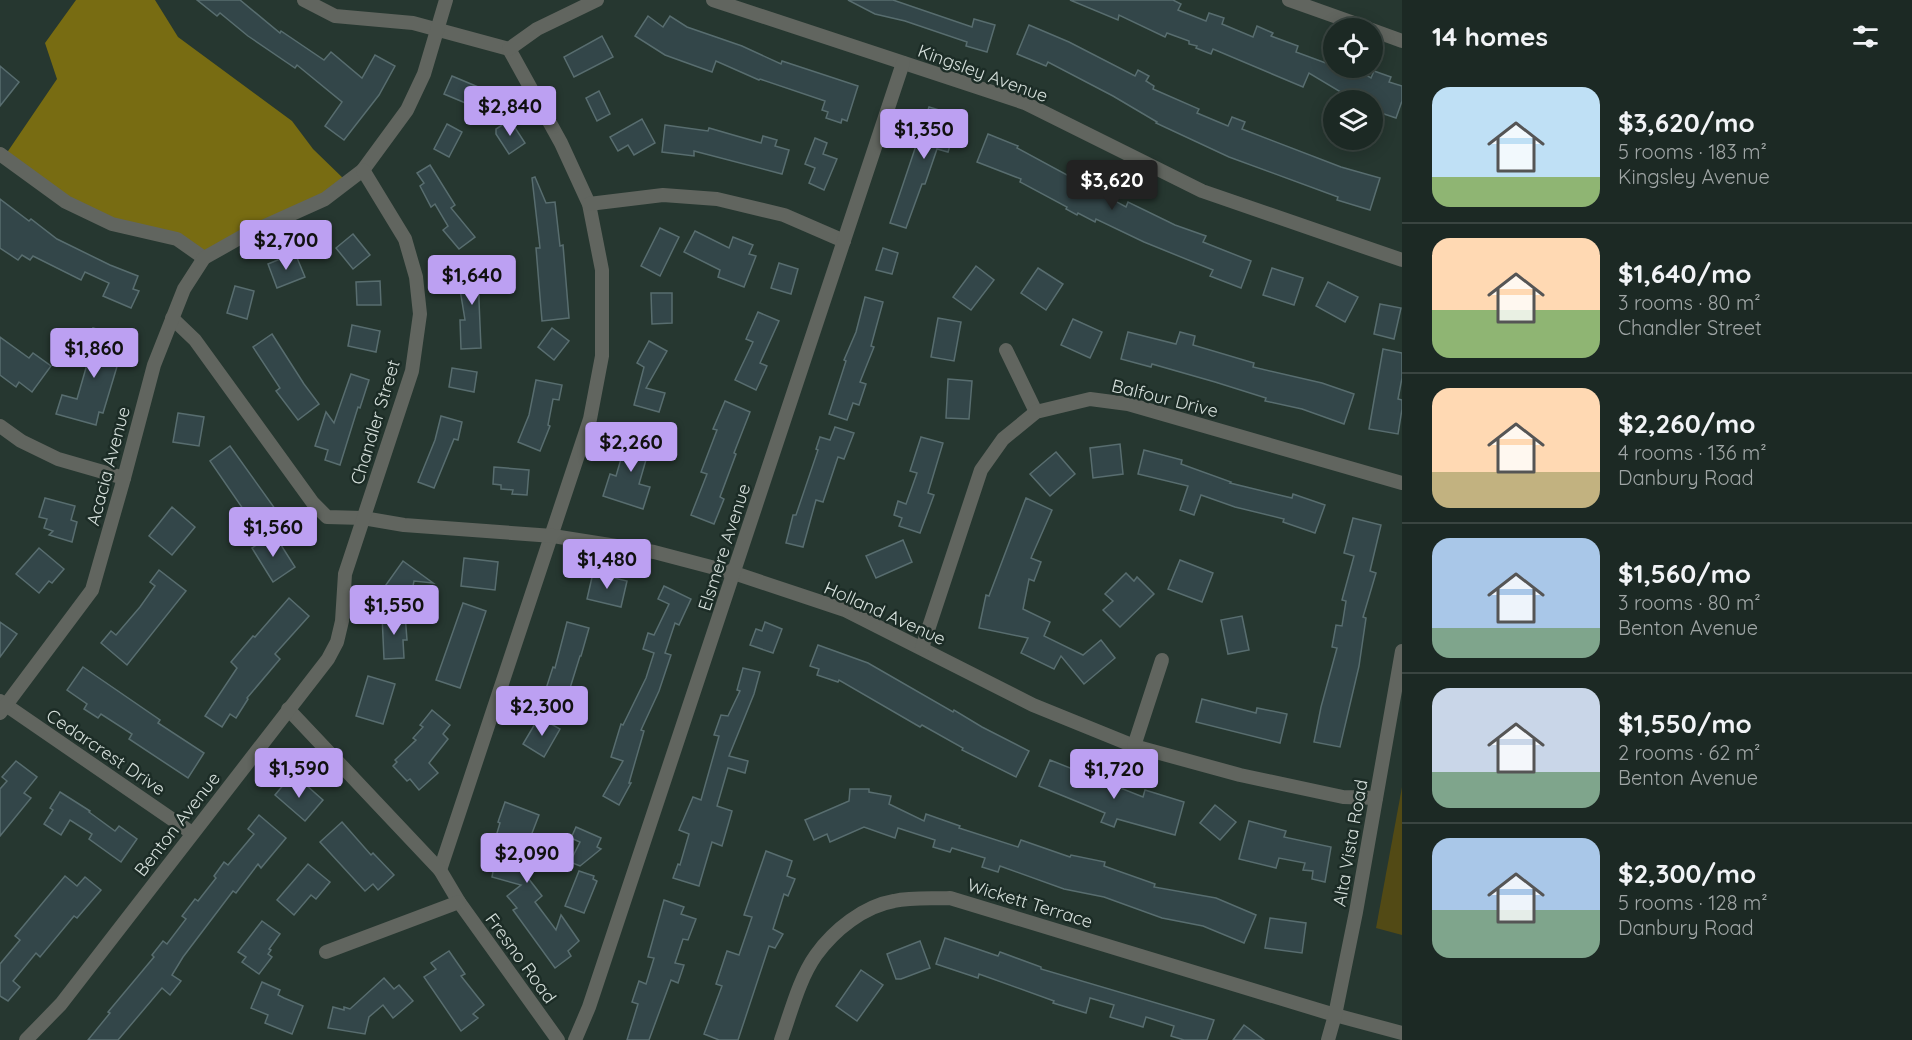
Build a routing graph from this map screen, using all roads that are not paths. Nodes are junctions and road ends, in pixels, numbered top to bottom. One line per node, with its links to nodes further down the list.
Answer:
1 (304, 0): 7 (street)
2 (446, 0): 7 (street, Acacia Avenue)
3 (597, 0): 10 (street)
4 (713, 0): 11 (street, Kingsley Avenue)
5 (1289, 0): 6 (street)
6 (1339, 18)
7 (436, 30): 10 (street); 13 (street, Acacia Avenue)
8 (1383, 34): 9 (street)
9 (1402, 41)
10 (509, 49): 14 (street)
11 (903, 63): 15 (street, Elsmere Avenue); 17 (street, Kingsley Avenue)
12 (0, 154): 16 (street)
13 (363, 170): 16 (street, Acacia Avenue); 24 (street, Chandler Street)
14 (590, 204): 15 (street); 25 (street)
15 (844, 241): 26 (street, Elsmere Avenue)
16 (204, 258): 18 (street, Acacia Avenue)
17 (1402, 260)
18 (172, 318): 22 (street, Acacia Avenue); 24 (street)
19 (1006, 350): 20 (street)
20 (1036, 412): 23 (street, Balfour Drive); 27 (street, Balfour Drive)
21 (0, 426): 22 (street)
22 (124, 478): 30 (street, Acacia Avenue)
23 (1402, 483)
24 (363, 518): 25 (street, Holland Avenue); 31 (street, Benton Avenue)
25 (553, 536): 26 (street, Holland Avenue); 35 (street)
26 (734, 573): 27 (street, Holland Avenue); 42 (street, Elsmere Avenue)
27 (922, 648): 32 (street, Holland Avenue)
28 (1402, 651): 33 (street, Alta Vista Road)
29 (1162, 660): 32 (street)
30 (2, 707): 34 (street, Cedarcrest Drive)
31 (288, 709): 34 (street, Benton Avenue); 35 (street, Fresno Road)
32 (1134, 746): 33 (street, Holland Avenue)
33 (1376, 798): 38 (street, Alta Vista Road)
34 (192, 833): 40 (street, Benton Avenue)
35 (440, 870): 36 (street, Fresno Road)
36 (459, 902): 37 (street); 41 (street, Fresno Road)
37 (326, 952)
38 (1335, 1015): 39 (street, Wickett Terrace); 43 (street, Wickett Terrace); 44 (street, Alta Vista Road)
39 (1402, 1033)
40 (26, 1040)
41 (558, 1040)
42 (575, 1040)
43 (781, 1040)
44 (1328, 1040)

